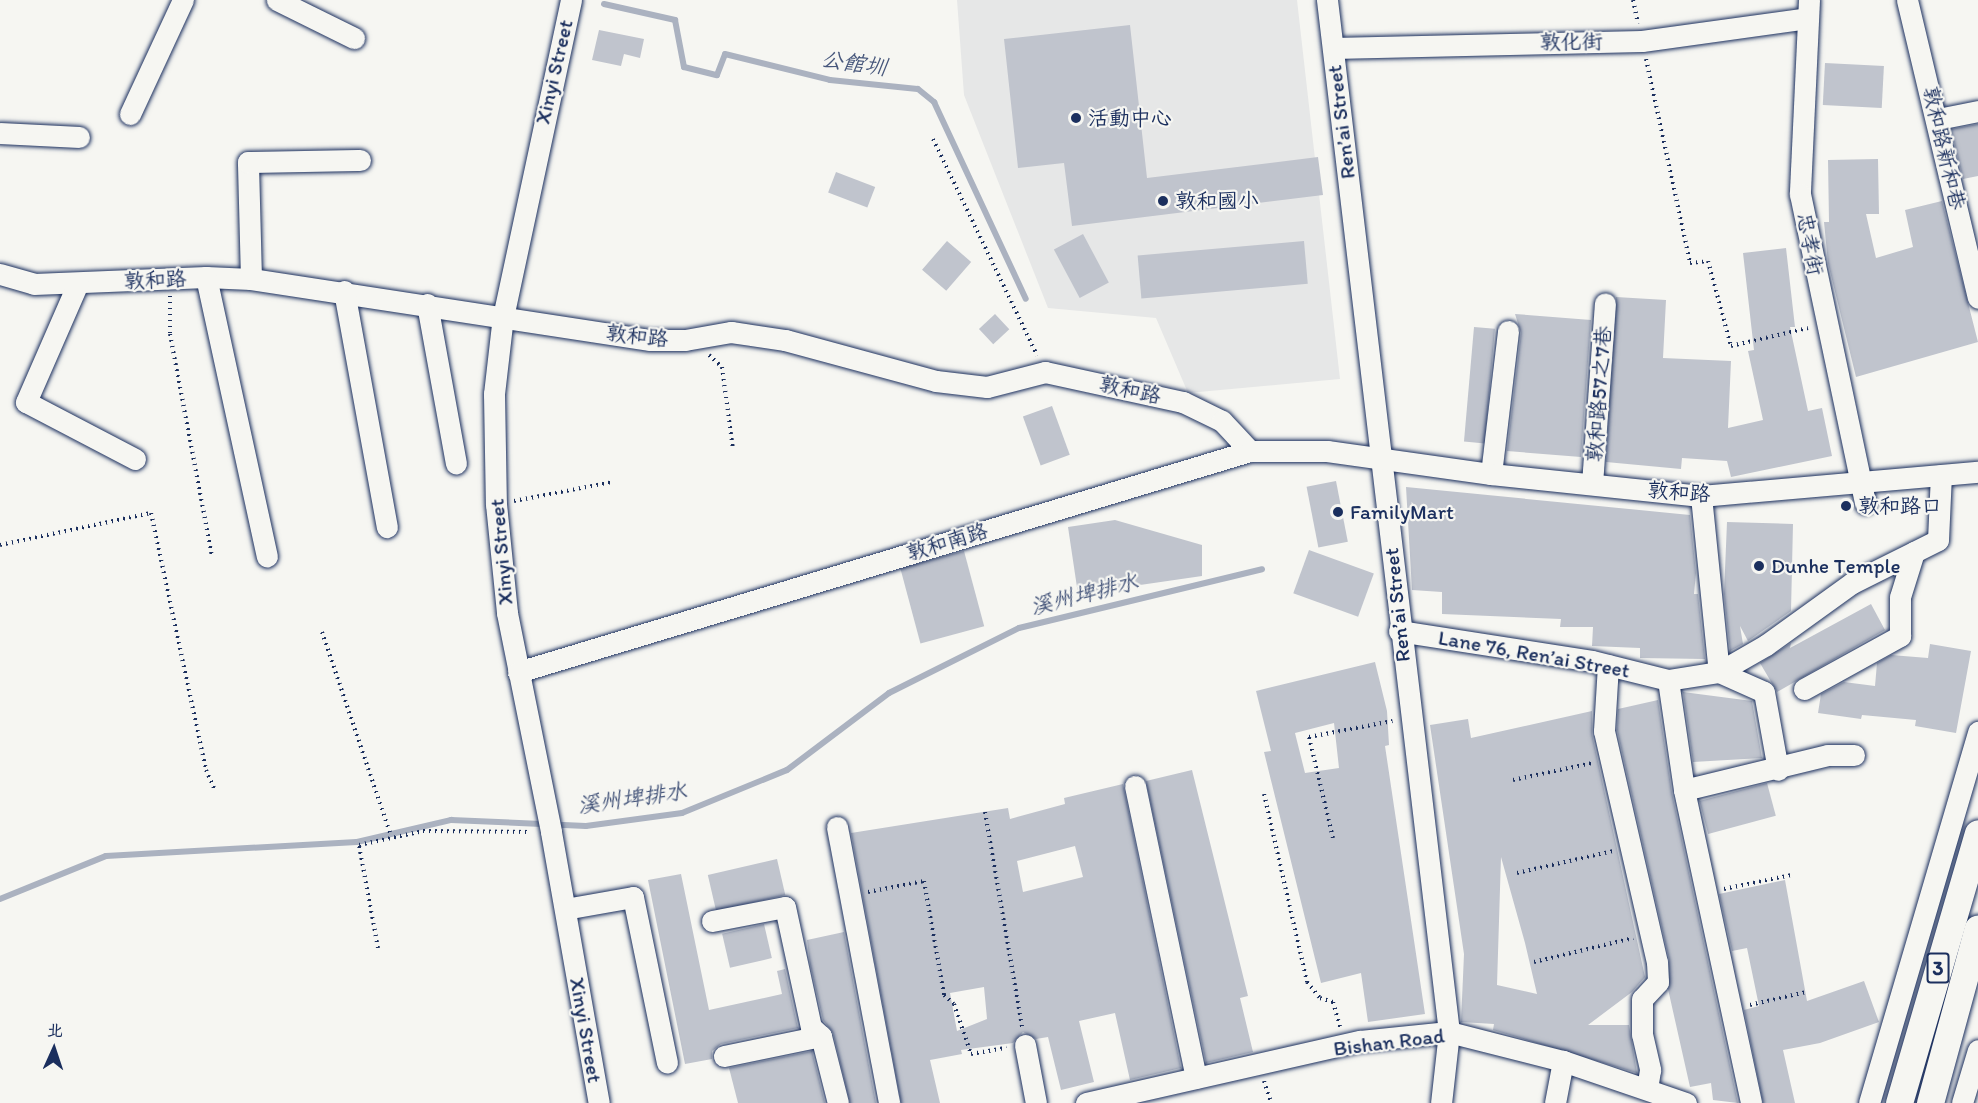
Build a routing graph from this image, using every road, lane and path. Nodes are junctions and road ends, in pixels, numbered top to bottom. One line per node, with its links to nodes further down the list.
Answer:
1 (183, 0): 11 (street)
2 (277, 0): 7 (street)
3 (571, 0): 26 (street, Xinyi Street)
4 (1328, 0): 9 (street, Ren’ai Street)
5 (1906, 0): 12 (street, 敦和路新和巷)
6 (1808, 9): 8 (street, 敦化街); 27 (street, 忠孝街)
7 (354, 38)
8 (1642, 41): 9 (street, 敦化街); 27 (path)
9 (1333, 48): 33 (street, Ren’ai Street)
10 (1978, 111): 12 (street)
11 (130, 114)
12 (1938, 119): 23 (street, 敦和路新和巷)
13 (0, 133): 14 (street)
14 (79, 137)
15 (933, 139): 30 (path)
16 (360, 160): 20 (street)
17 (0, 274): 21 (street, 敦和路)
18 (206, 277): 19 (street, 敦和路); 20 (street, 敦和路); 48 (street)
19 (170, 279): 21 (street, 敦和路); 47 (path)
20 (251, 279): 22 (street, 敦和路)
21 (78, 283): 34 (street)
22 (344, 291): 25 (street, 敦和路); 44 (street)
23 (1978, 298)
24 (1605, 303): 40 (street, 敦和路57之7巷)
25 (427, 304): 26 (street, 敦和路); 35 (street)
26 (503, 316): 29 (street, 敦和路); 43 (street, Xinyi Street)
27 (1826, 324): 41 (street, 忠孝街)
28 (1508, 332): 37 (street)
29 (685, 340): 30 (street, 敦和路); 31 (path)
30 (1046, 372): 32 (street, 敦和路)
31 (732, 449)
32 (1250, 451): 33 (street, 敦和南路); 52 (street, 敦和南路)
33 (1381, 458): 37 (street, 敦和路); 49 (street, Ren’ai Street)
34 (135, 459)
35 (456, 463)
36 (1978, 472): 38 (street, 敦和路)
37 (1491, 474): 40 (street, 敦和路)
38 (1941, 475): 41 (street, 敦和路); 46 (street)
39 (613, 482): 43 (path)
40 (1592, 484): 42 (street, 敦和路)
41 (1864, 493): 42 (street, 敦和路)
42 (1701, 496): 53 (street)
43 (496, 504): 52 (street, Xinyi Street)
44 (387, 527)
45 (0, 545): 63 (path)
46 (1914, 552): 53 (street); 55 (street)
47 (212, 556)
48 (267, 556)
49 (1399, 631): 51 (street, Lane 76, Ren’ai Street); 56 (street, Ren’ai Street)
50 (322, 632): 70 (path)
51 (1608, 665): 54 (street, Lane 76, Ren’ai Street); 59 (street)
52 (518, 672): 68 (street, Xinyi Street)
53 (1719, 672): 54 (street); 60 (street)
54 (1668, 680): 64 (street)
55 (1804, 689)
56 (1410, 717): 71 (path); 85 (street, Ren’ai Street)
57 (1978, 732): 104 (street)
58 (1854, 755): 60 (street)
59 (1609, 760): 61 (path); 72 (street)
60 (1778, 770): 64 (street)
61 (1514, 780)
62 (1135, 786): 93 (street)
63 (214, 788)
64 (1684, 790): 75 (street)
65 (1264, 794): 87 (path)
66 (986, 812): 88 (path)
67 (837, 827): 76 (street)
68 (551, 832): 70 (path); 77 (street, Xinyi Street)
69 (1978, 833): 105 (main road, 3)
70 (391, 836): 81 (path)
71 (1333, 838)
72 (1629, 847): 73 (path); 80 (street)
73 (1517, 873)
74 (1791, 875): 75 (path)
75 (1707, 893): 84 (street)
76 (849, 896): 88 (path); 97 (street)
77 (565, 909): 92 (street); 95 (street, Xinyi Street)
78 (712, 921): 86 (street)
79 (1978, 928): 106 (main road, 3)
80 (1650, 933): 82 (path); 94 (street)
81 (378, 948)
82 (1534, 962)
83 (1806, 992): 84 (path)
84 (1732, 1009): 103 (street)
85 (1449, 1032): 87 (street, Bishan Road); 91 (street, Bishan Road); 100 (street, Ren’ai Street)
86 (821, 1036): 90 (street); 96 (street)
87 (1346, 1045): 93 (street, Bishan Road)
88 (1025, 1046): 98 (street)
89 (1978, 1050): 107 (street)
90 (724, 1056)
91 (1563, 1061): 94 (street, Bishan Road); 101 (street)
92 (667, 1063)
93 (1196, 1078): 99 (street, Bishan Road)
94 (1647, 1088): 102 (street, Bishan Road)
95 (599, 1103)
96 (838, 1103)
97 (889, 1103)
98 (1036, 1103)
99 (1086, 1103)
100 (1441, 1103)
101 (1555, 1103)
102 (1686, 1103)
103 (1751, 1103)
104 (1869, 1103)
105 (1899, 1103)
106 (1930, 1103)
107 (1962, 1103)

